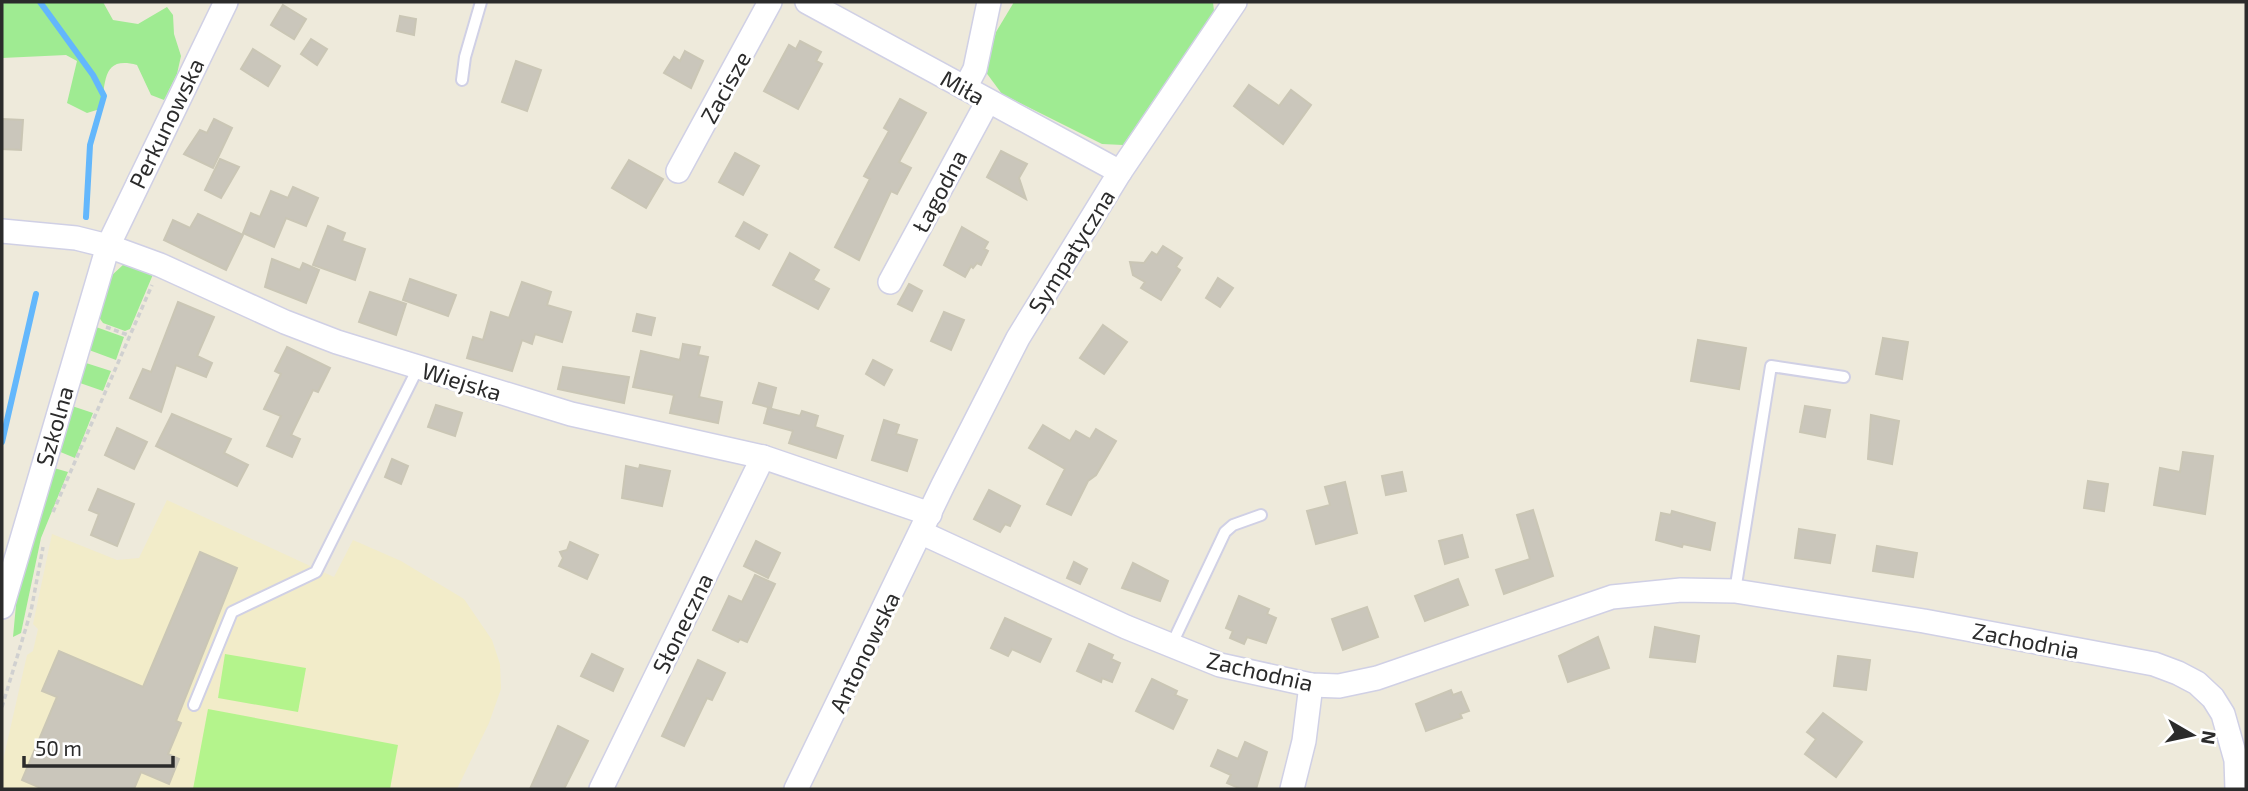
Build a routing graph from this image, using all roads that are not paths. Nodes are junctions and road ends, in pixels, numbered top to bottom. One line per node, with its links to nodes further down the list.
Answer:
1 (226, 2): 13 (street, Perkunowska)
2 (481, 2): 7 (lane)
3 (770, 2): 10 (street, Zacisze)
4 (807, 2): 8 (street, Miła)
5 (989, 2): 8 (street)
6 (1236, 2): 11 (street, Sympatyczna)
7 (463, 80)
8 (965, 88): 9 (street, Miła)
9 (988, 101): 11 (street, Miła); 14 (street, Łagodna)
10 (678, 171)
11 (1120, 172): 19 (street, Sympatyczna)
12 (2, 231): 13 (street, Wiejska)
13 (108, 246): 15 (street, Wiejska); 21 (street, Szkolna)
14 (890, 282)
15 (418, 368): 17 (street, Wiejska); 24 (lane)
16 (1844, 377): 20 (lane)
17 (764, 457): 19 (street, Wiejska); 25 (street, Słoneczna)
18 (1261, 514): 22 (lane)
19 (926, 523): 22 (street, Zachodnia); 26 (street, Antonowska)
20 (1735, 591): 23 (street, Zachodnia); 28 (street, Zachodnia)
21 (2, 607)
22 (1171, 646): 23 (street, Zachodnia)
23 (1311, 685): 27 (street)
24 (194, 705)
25 (601, 789)
26 (796, 789)
27 (1292, 789)
28 (2237, 789)

